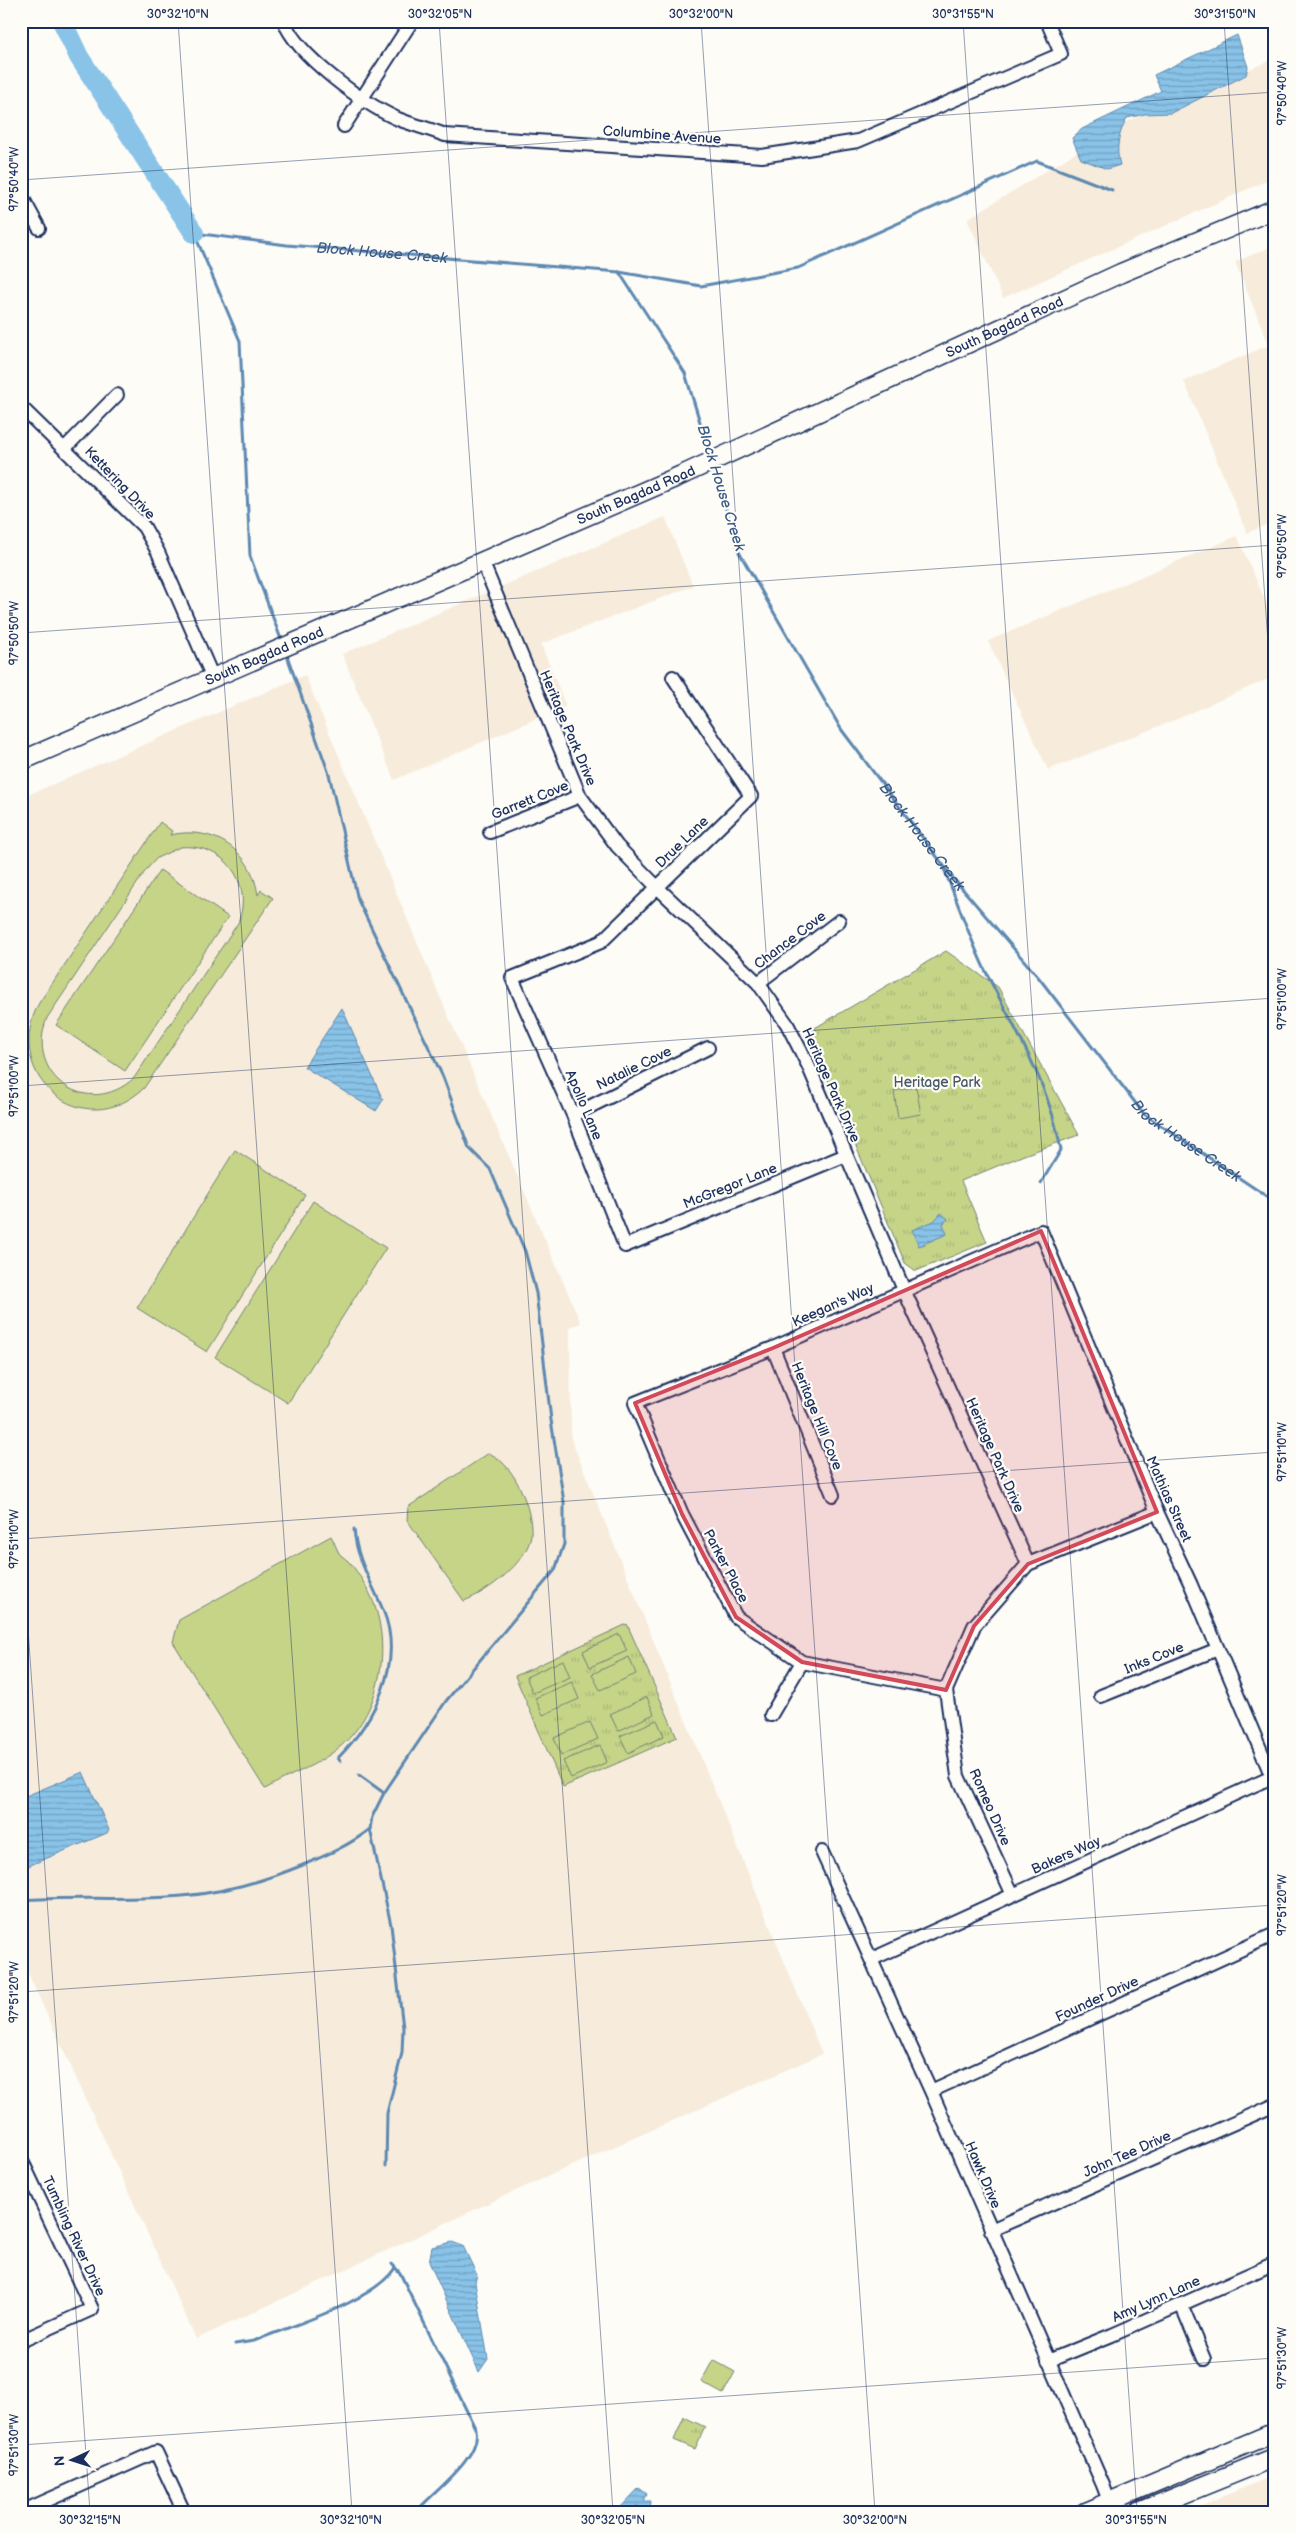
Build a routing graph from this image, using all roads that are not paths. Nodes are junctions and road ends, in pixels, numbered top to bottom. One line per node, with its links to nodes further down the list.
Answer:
1 (284, 21): 4 (street, Columbine Avenue)
2 (412, 21): 4 (street)
3 (1047, 21): 4 (street, Columbine Avenue)
4 (364, 98): 5 (street)
5 (344, 126)
6 (21, 195): 8 (street)
7 (1275, 208): 12 (main road, South Bagdad Road)
8 (39, 228)
9 (117, 395): 11 (street)
10 (21, 407): 11 (street, Kettering Drive)
11 (65, 448): 14 (street, Kettering Drive)
12 (482, 562): 14 (main road, South Bagdad Road); 16 (street, Heritage Park Drive)
13 (674, 677): 18 (street, Drue Lane)
14 (212, 678): 15 (main road, South Bagdad Road)
15 (21, 761)
16 (580, 796): 17 (street, Garrett Cove); 18 (street, Heritage Park Drive)
17 (490, 832)
18 (657, 887): 20 (street, Drue Lane); 21 (street, Heritage Park Drive)
19 (839, 921): 21 (street, Chance Cove)
20 (512, 978): 23 (street, Apollo Lane)
21 (758, 983): 24 (street, Heritage Park Drive)
22 (708, 1048): 23 (street, Natalie Cove)
23 (573, 1115): 26 (street, Apollo Lane)
24 (846, 1154): 26 (street, McGregor Lane); 27 (street, Heritage Park Drive)
25 (1041, 1231): 27 (street, Keegan's Way); 31 (street, Mathias Street)
26 (625, 1246)
27 (904, 1290): 28 (street, Keegan's Way); 32 (street, Heritage Park Drive)
28 (773, 1348): 29 (street, Keegan's Way); 30 (street, Heritage Hill Cove)
29 (635, 1403): 34 (street, Parker Place)
30 (833, 1495)
31 (1157, 1512): 32 (street); 33 (street, Mathias Street)
32 (1028, 1564): 35 (street)
33 (1218, 1649): 36 (street, Inks Cove); 38 (street, Mathias Street)
34 (802, 1662): 35 (street, Parker Place); 37 (street)
35 (946, 1690): 40 (street, Romeo Drive)
36 (1101, 1696)
37 (771, 1715)
38 (1272, 1777): 40 (street, Bakers Way)
39 (822, 1852): 42 (street, Hawk Drive)
40 (1013, 1895): 42 (street, Bakers Way)
41 (1275, 1934): 43 (street, Founder Drive)
42 (872, 1959): 43 (street, Hawk Drive)
43 (931, 2092): 46 (street, Hawk Drive)
44 (1275, 2105): 46 (street, John Tee Drive)
45 (23, 2166): 49 (street, Tumbling River Drive)
46 (991, 2230): 51 (street, Hawk Drive)
47 (1275, 2263): 48 (street, Amy Lynn Lane)
48 (1181, 2304): 50 (street); 51 (street, Amy Lynn Lane)
49 (21, 2341)
50 (1204, 2359)
51 (1048, 2361): 54 (street, Hawk Drive)
52 (1275, 2432): 54 (main road)
53 (1275, 2457): 58 (main road)
54 (1111, 2507): 57 (main road)
55 (21, 2512): 56 (street)
56 (184, 2512)
57 (1085, 2512)
58 (1139, 2512)

